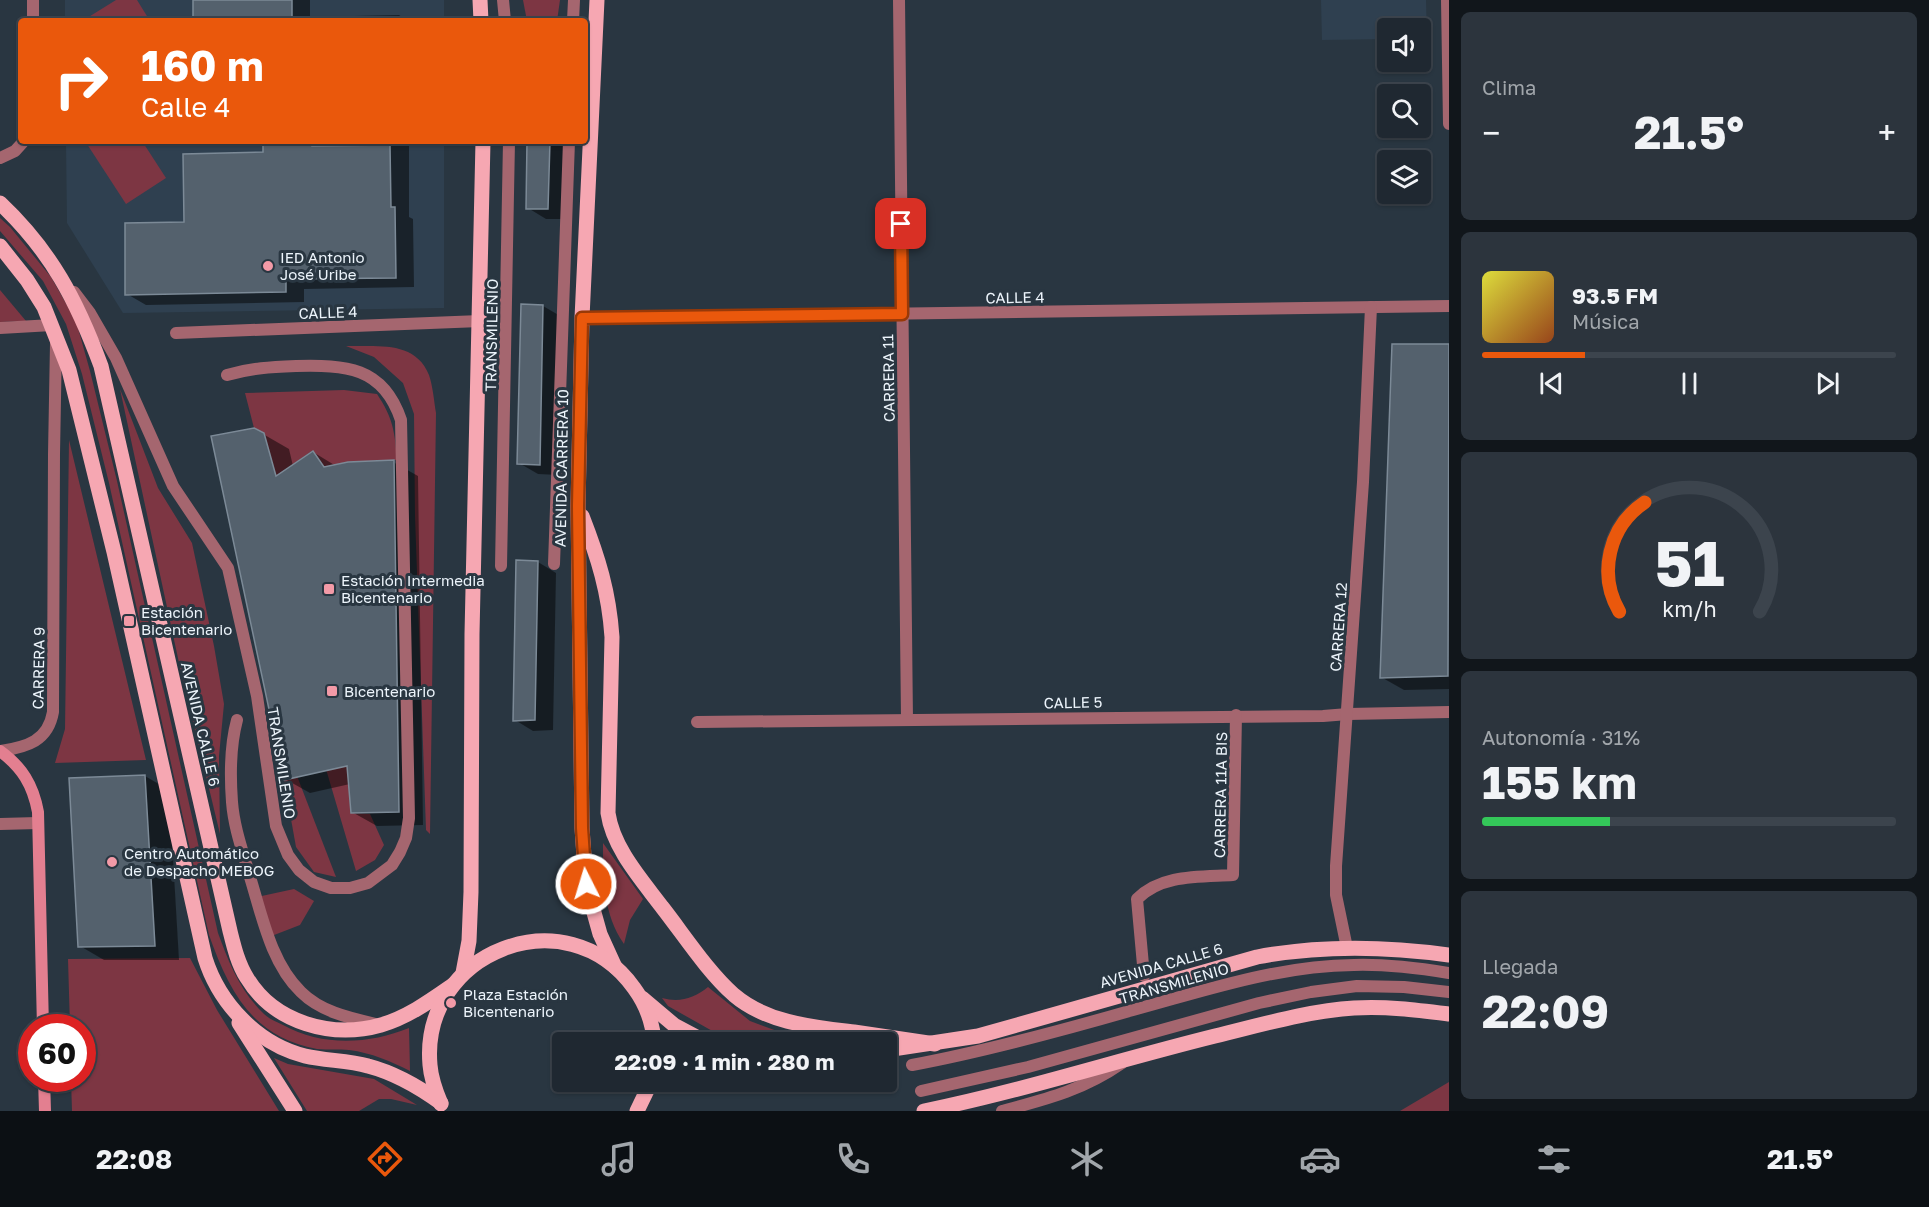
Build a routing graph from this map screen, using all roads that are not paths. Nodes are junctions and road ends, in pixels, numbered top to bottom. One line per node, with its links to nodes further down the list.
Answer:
1 (33, 0): 8 (street)
2 (480, 0): 9 (main road)
3 (503, 0): 10 (street)
4 (574, 0): 11 (street)
5 (597, 0): 24 (main road, AVENIDA CARRERA 10)
6 (899, 0): 23 (street, CARRERA 11)
7 (1447, 0): 12 (street)
8 (33, 18)
9 (481, 18)
10 (505, 18)
11 (573, 18)
12 (1449, 124)
13 (21, 144): 17 (street)
14 (483, 144): 25 (main road)
15 (509, 144): 32 (street, TRANSMILENIO)
16 (569, 144): 31 (street)
17 (0, 158)
18 (0, 203): 20 (main road, AVENIDA CALLE 6)
19 (0, 246): 27 (main road)
20 (60, 273): 29 (street, TRANSMILENIO); 54 (main road, AVENIDA CALLE 6)
21 (1449, 306): 22 (street, CALLE 4)
22 (1371, 307): 23 (street, CALLE 4); 34 (street, CARRERA 12)
23 (902, 314): 24 (street, CALLE 4); 37 (street, CARRERA 11)
24 (582, 318): 30 (main road, AVENIDA CARRERA 10)
25 (480, 321): 28 (street, CALLE 4); 45 (main road)
26 (0, 328): 27 (street)
27 (54, 330): 39 (street, CARRERA 9); 51 (main road)
28 (176, 333)
29 (227, 375)
30 (578, 506): 44 (main road, AVENIDA CARRERA 10); 57 (main road)
31 (554, 564)
32 (501, 566)
33 (1449, 712): 34 (street, CALLE 5)
34 (1348, 714): 35 (street, CALLE 5); 42 (street, CARRERA 12)
35 (1236, 715): 37 (street, CALLE 5); 47 (street, CARRERA 11A BIS)
36 (237, 720): 54 (street)
37 (907, 720): 38 (street, CALLE 5)
38 (697, 723)
39 (0, 751): 40 (street, CARRERA 9)
40 (38, 823): 41 (street); 52 (street, CARRERA 9)
41 (0, 824)
42 (1347, 948): 43 (main road, AVENIDA CALLE 6); 57 (main road, AVENIDA CALLE 6)
43 (1449, 955)
44 (615, 967): 45 (main road); 50 (main road)
45 (464, 972): 48 (main road)
46 (1449, 973): 60 (street, TRANSMILENIO)
47 (1144, 976)
48 (453, 984): 54 (main road, AVENIDA CALLE 6); 64 (main road)
49 (1449, 992): 61 (street)
50 (640, 996): 55 (main road); 56 (main road)
51 (226, 1002): 64 (main road); 66 (main road)
52 (43, 1014)
53 (1449, 1014): 59 (main road)
54 (380, 1025)
55 (652, 1032)
56 (687, 1032)
57 (935, 1044): 58 (main road, AVENIDA CALLE 6)
58 (897, 1049)
59 (1129, 1058): 68 (main road); 69 (street)
60 (912, 1065)
61 (921, 1091)
62 (44, 1092): 65 (street)
63 (646, 1092): 67 (main road)
64 (443, 1107)
65 (45, 1111)
66 (295, 1111)
67 (637, 1111)
68 (924, 1111)
69 (1002, 1111)

